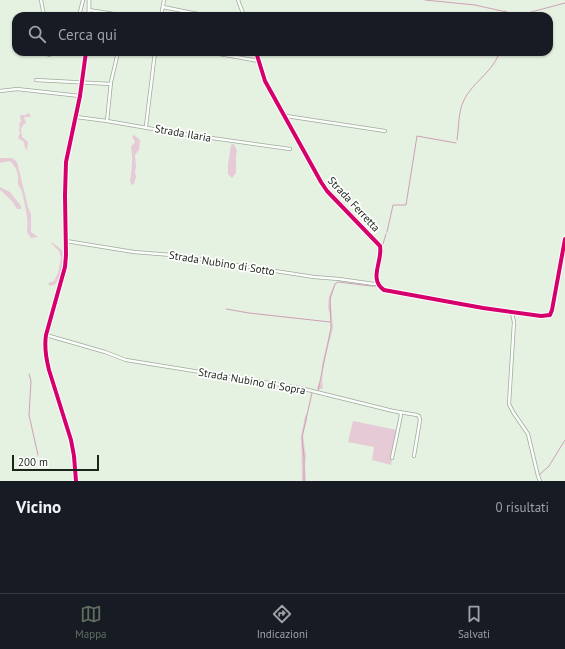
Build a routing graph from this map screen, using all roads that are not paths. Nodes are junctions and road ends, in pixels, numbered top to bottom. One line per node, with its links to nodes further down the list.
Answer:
1 (41, 0): 8 (street)
2 (83, 0): 9 (street)
3 (90, 0): 7 (street)
4 (164, 0): 6 (street)
5 (238, 0): 13 (street)
6 (163, 7): 11 (street); 12 (street)
7 (89, 10): 10 (street)
8 (43, 12)
9 (80, 12)
10 (101, 12)
11 (162, 12)
12 (188, 12)
13 (242, 12)
14 (85, 56): 21 (street)
15 (117, 56): 22 (street)
16 (155, 56): 28 (street)
17 (231, 56): 19 (street)
18 (257, 56): 19 (street, Strada Ferretta)
19 (259, 61): 25 (street, Strada Ferretta)
20 (36, 80): 21 (street)
21 (82, 82): 22 (street); 24 (street)
22 (111, 84): 27 (street)
23 (0, 91): 24 (street)
24 (80, 96): 26 (street)
25 (286, 116): 29 (street); 33 (street, Strada Ferretta)
26 (76, 117): 27 (street, Strada Ilaria); 32 (street)
27 (107, 120): 28 (street, Strada Ilaria)
28 (146, 126): 30 (street, Strada Ilaria)
29 (385, 131)
30 (290, 149)
31 (565, 239): 35 (street)
32 (66, 241): 33 (street, Strada Nubino di Sotto); 37 (street)
33 (377, 283): 34 (street)
34 (512, 313): 35 (street); 36 (street)
35 (519, 314): 36 (street)
36 (514, 318): 42 (street)
37 (46, 334): 38 (street, Strada Nubino di Sopra); 41 (street)
38 (400, 412): 39 (street, Strada Nubino di Sopra); 40 (street)
39 (414, 456)
40 (392, 458)
41 (76, 481)
42 (540, 481)

